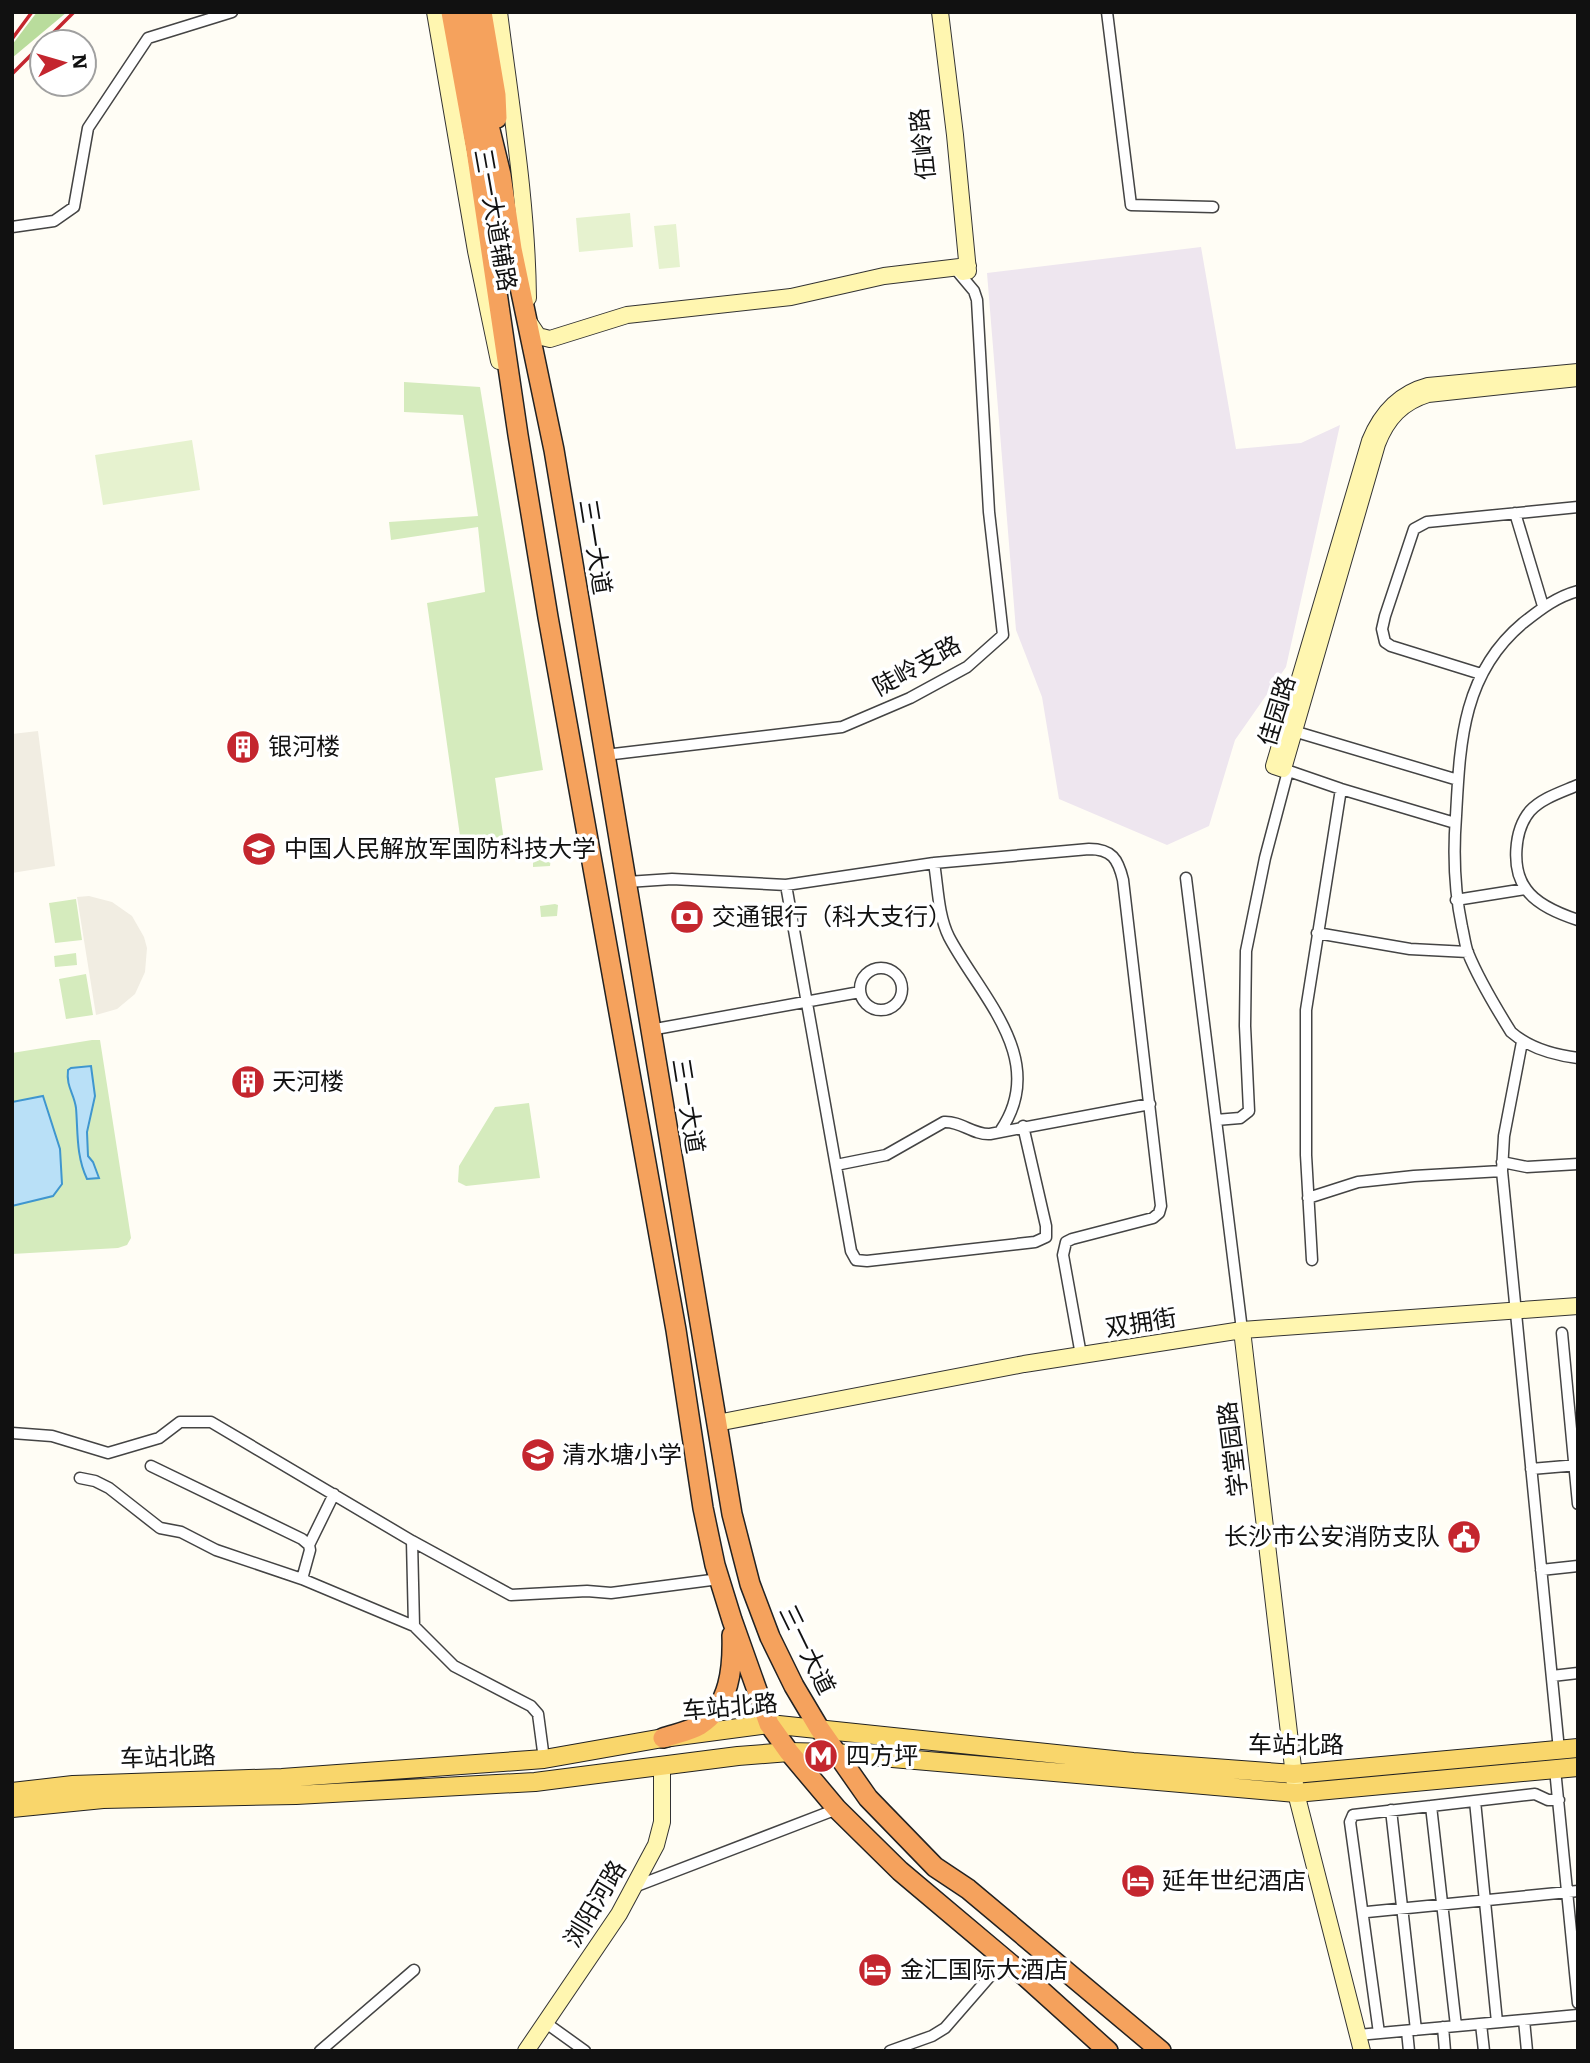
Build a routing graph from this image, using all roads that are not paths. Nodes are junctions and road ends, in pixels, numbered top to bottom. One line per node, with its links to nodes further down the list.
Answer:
1 (233, 12): 12 (street)
2 (435, 12): 18 (street, 三一大道辅路)
3 (451, 12): 18 (highway, 三一大道)
4 (468, 12): 10 (highway, 三一大道)
5 (482, 12): 10 (highway)
6 (499, 12): 14 (street, 三一大道辅路)
7 (931, 12): 13 (street, 伍岭路)
8 (940, 12): 13 (street, 伍岭路)
9 (1107, 12): 11 (street)
10 (501, 175): 14 (highway, 三一大道)
11 (1213, 206)
12 (12, 227)
13 (963, 269): 14 (street); 16 (street); 25 (street, 陡岭支路)
14 (528, 323): 16 (highway, 三一大道)
15 (1578, 372): 24 (street, 佳园路)
16 (539, 376): 25 (highway, 三一大道)
17 (1578, 378): 24 (street, 佳园路)
18 (518, 435): 74 (highway, 三一大道)
19 (1578, 507): 20 (street)
20 (1515, 513): 22 (street); 23 (street)
21 (1578, 591): 22 (street)
22 (1544, 606): 23 (street)
23 (1481, 674): 27 (street)
24 (1290, 730): 26 (street, 佳园路); 27 (street)
25 (605, 755): 33 (highway, 三一大道)
26 (1286, 770): 29 (street); 46 (street)
27 (1458, 780): 30 (street)
28 (1578, 785): 35 (street)
29 (1341, 789): 30 (street); 38 (street)
30 (1455, 824): 36 (street)
31 (934, 863): 34 (street); 45 (street); 48 (street)
32 (1186, 877): 46 (street, 学堂园路)
33 (627, 882): 34 (street); 42 (highway, 三一大道)
34 (786, 885): 41 (street)
35 (1525, 889): 36 (street); 37 (street)
36 (1456, 900): 39 (street)
37 (1578, 920)
38 (1317, 933): 39 (street); 52 (street)
39 (1468, 952): 43 (street)
40 (860, 992): 40 (street); 41 (street)
41 (806, 1002): 42 (street); 50 (street)
42 (650, 1030): 61 (highway, 三一大道)
43 (1522, 1042): 44 (street); 51 (street)
44 (1578, 1058)
45 (1150, 1104): 47 (street); 54 (street)
46 (1216, 1121): 58 (street, 学堂园路)
47 (1023, 1126): 48 (street); 53 (street)
48 (1001, 1130): 50 (street)
49 (1578, 1164): 51 (street)
50 (836, 1165): 53 (street)
51 (1502, 1166): 52 (street); 57 (street)
52 (1308, 1198): 55 (street)
53 (1046, 1237): 54 (street)
54 (1064, 1248): 60 (street)
55 (1312, 1260)
56 (1578, 1306): 57 (street, 双拥街)
57 (1516, 1312): 58 (street, 双拥街); 65 (street)
58 (1242, 1330): 60 (street, 双拥街); 90 (street, 学堂园路)
59 (1562, 1333): 63 (street)
60 (1081, 1355): 61 (street, 双拥街)
61 (717, 1423): 80 (highway, 三一大道)
62 (12, 1433): 67 (street)
63 (1576, 1465): 65 (street); 68 (street)
64 (151, 1466): 70 (street)
65 (1531, 1469): 72 (street)
66 (80, 1478): 73 (street)
67 (334, 1494): 69 (street); 70 (street)
68 (1578, 1504)
69 (412, 1541): 74 (street); 76 (street)
70 (309, 1545): 73 (street)
71 (1578, 1566): 72 (street)
72 (1541, 1570): 78 (street)
73 (302, 1578): 76 (street)
74 (719, 1579): 75 (highway, 三一大道)
75 (732, 1620): 79 (highway, 三一大道); 81 (highway)
76 (414, 1626): 86 (street)
77 (1578, 1673): 78 (street)
78 (1552, 1676): 83 (street)
79 (769, 1724): 80 (main road, 车站北路); 81 (main road, 车站北路); 84 (highway, 三一大道)
80 (819, 1728): 85 (highway, 三一大道); 90 (main road, 车站北路)
81 (663, 1738): 86 (main road, 车站北路)
82 (1578, 1748): 83 (main road, 车站北路)
83 (1559, 1750): 90 (main road, 车站北路)
84 (789, 1752): 85 (main road, 车站北路); 87 (main road, 车站北路); 97 (highway, 三一大道)
85 (835, 1753): 92 (main road, 车站北路); 123 (highway, 三一大道)
86 (544, 1759): 91 (main road, 车站北路)
87 (662, 1765): 96 (main road, 车站北路); 99 (street, 浏阳河路)
88 (1578, 1767): 89 (main road, 车站北路)
89 (1555, 1769): 92 (main road, 车站北路); 93 (street)
90 (1294, 1774): 92 (street, 学堂园路)
91 (12, 1792)
92 (1296, 1793): 117 (street, 学堂园路)
93 (1559, 1800): 94 (street); 100 (street)
94 (1475, 1801): 95 (street); 101 (street)
95 (1431, 1806): 98 (street); 102 (street)
96 (12, 1808)
97 (837, 1809): 99 (street); 105 (highway, 三一大道)
98 (1391, 1810): 103 (street); 116 (street)
99 (634, 1887): 110 (street, 浏阳河路)
100 (1573, 1892): 101 (street); 107 (street)
101 (1485, 1900): 102 (street); 111 (street)
102 (1443, 1905): 103 (street); 113 (street)
103 (1402, 1909): 104 (street); 115 (street)
104 (1367, 1912)
105 (1005, 1959): 121 (street); 122 (highway, 三一大道)
106 (414, 1970): 118 (street)
107 (1578, 2003)
108 (1578, 2015): 109 (street)
109 (1524, 2020): 111 (street); 127 (street)
110 (546, 2022): 119 (street, 浏阳河路); 120 (street)
111 (1497, 2022): 112 (street)
112 (1481, 2024): 113 (street); 126 (street)
113 (1456, 2026): 114 (street)
114 (1443, 2027): 115 (street); 125 (street)
115 (1412, 2030): 116 (street); 124 (street)
116 (1379, 2033): 117 (street)
117 (1360, 2043)
118 (320, 2051)
119 (526, 2051)
120 (585, 2051)
121 (890, 2051)
122 (1108, 2051)
123 (1161, 2051)
124 (1409, 2051)
125 (1445, 2051)
126 (1484, 2051)
127 (1527, 2051)

